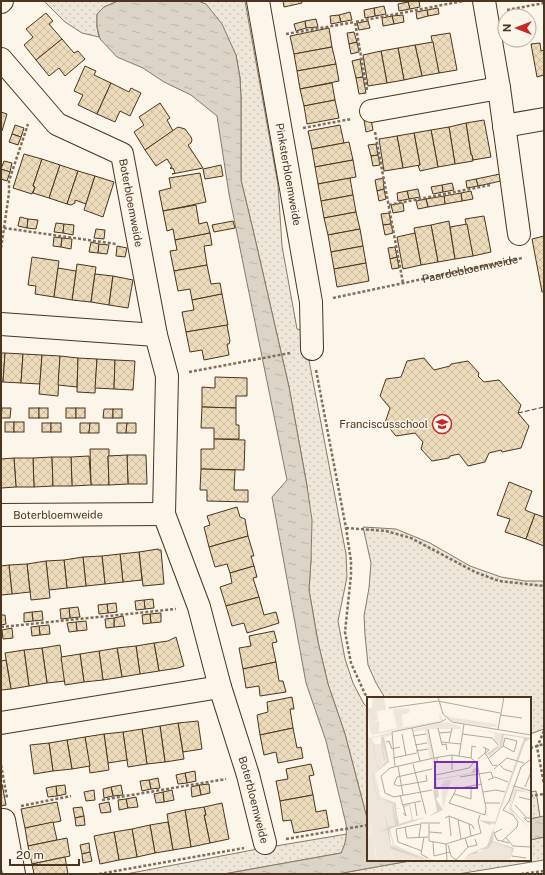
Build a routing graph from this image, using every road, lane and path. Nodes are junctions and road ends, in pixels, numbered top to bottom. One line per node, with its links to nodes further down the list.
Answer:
1 (258, 1): 5 (street, Pinksterbloemweide)
2 (544, 3): 3 (path)
3 (485, 7): 7 (street)
4 (355, 22): 5 (path)
5 (264, 38): 12 (street, Pinksterbloemweide)
6 (1, 59): 8 (street, Boterbloemweide)
7 (499, 88): 9 (street); 11 (street)
8 (42, 107): 15 (path); 17 (street, Boterbloemweide)
9 (364, 115): 12 (path)
10 (544, 119): 11 (street)
11 (504, 126): 13 (street)
12 (281, 133): 19 (street, Pinksterbloemweide)
13 (512, 182): 14 (path); 16 (street)
14 (389, 204)
15 (4, 228): 17 (path); 18 (path)
16 (519, 234): 19 (path, Paardebloemweide)
17 (140, 247): 21 (street, Boterbloemweide)
18 (1, 248)
19 (311, 302): 22 (street, Pinksterbloemweide)
20 (1, 324): 21 (street)
21 (156, 336): 24 (street, Boterbloemweide)
22 (312, 349): 27 (path)
23 (288, 353): 24 (path)
24 (167, 376): 25 (street, Boterbloemweide)
25 (164, 514): 26 (street, Boterbloemweide); 29 (street, Boterbloemweide)
26 (1, 515)
27 (346, 528): 28 (path); 32 (path)
28 (544, 586)
29 (199, 607): 30 (path); 31 (street, Boterbloemweide)
30 (1, 627)
31 (220, 687): 33 (street); 39 (street, Boterbloemweide)
32 (367, 697)
33 (1, 723)
34 (544, 731): 36 (path)
35 (544, 744): 36 (path)
36 (537, 747): 37 (path); 40 (path)
37 (531, 748)
38 (1, 765): 45 (path)
39 (248, 775): 44 (path); 47 (street, Boterbloemweide)
40 (544, 784)
41 (544, 794): 43 (path)
42 (71, 796): 45 (path)
43 (531, 796)
44 (102, 800)
45 (5, 816): 49 (street)
46 (367, 825): 47 (path)
47 (265, 843): 50 (path, Boterbloemweide)
48 (544, 871): 51 (path)
49 (14, 874)
50 (99, 874)
51 (522, 874)

